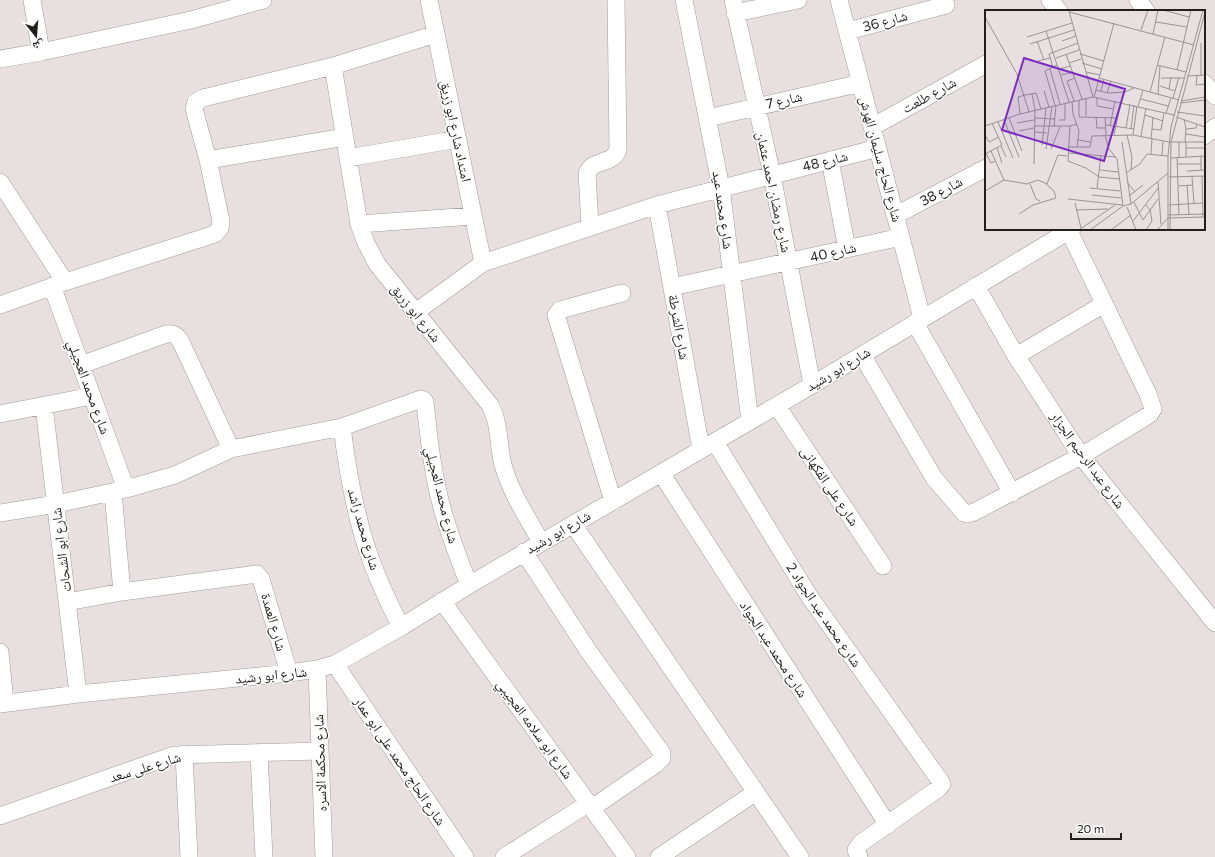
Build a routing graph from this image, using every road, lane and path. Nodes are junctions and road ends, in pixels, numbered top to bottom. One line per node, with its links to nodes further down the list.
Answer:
1 (32, 0): 16 (street)
2 (263, 0): 16 (street)
3 (429, 0): 15 (street, امتداد شارع ابو زريق)
4 (616, 0): 42 (street)
5 (684, 0): 24 (street, شارع محمد عيد)
6 (798, 0): 11 (street)
7 (838, 0): 14 (street, شارع الحاج سليمان الهرش)
8 (1050, 0): 12 (street)
9 (1138, 0): 13 (street)
10 (946, 5): 14 (street, شارع 36)
11 (734, 6): 23 (street, شارع رمضان احمد عثمان)
12 (1058, 10)
13 (1145, 10)
14 (848, 31): 20 (street, شارع الحاج سليمان الهرش)
15 (436, 34): 19 (street); 29 (street, امتداد شارع ابو زريق)
16 (42, 52): 17 (street)
17 (0, 59)
18 (985, 65): 25 (street, شارع طلعت)
19 (333, 66): 28 (street, شارع ابو زريق); 32 (street)
20 (861, 83): 23 (street, شارع 7); 25 (street, شارع الحاج سليمان الهرش)
21 (1205, 84): 22 (street)
22 (1215, 96)
23 (756, 107): 24 (street, شارع 7); 35 (street, شارع رمضان احمد عثمان)
24 (708, 118): 37 (street, شارع محمد عيد)
25 (872, 127): 30 (street, شارع الحاج سليمان الهرش)
26 (1215, 127): 27 (street)
27 (1205, 135)
28 (345, 137): 31 (street, شارع ابو زريق); 32 (street)
29 (458, 140): 31 (street); 40 (street, امتداد شارع ابو زريق)
30 (878, 148): 33 (street, شارع 48); 39 (street, شارع الحاج سليمان الهرش)
31 (348, 158): 41 (street, شارع ابو زريق)
32 (208, 160): 49 (street)
33 (830, 160): 35 (street, شارع 48); 45 (street)
34 (985, 169): 39 (street, شارع 38)
35 (772, 175): 37 (street, شارع 48); 46 (street, شارع رمضان احمد عثمان)
36 (0, 182): 49 (street, شارع محمد العجيلي)
37 (721, 188): 38 (street, شارع 48); 48 (street, شارع محمد عيد)
38 (657, 205): 42 (street, شارع 48); 51 (street, شارع الشرطة)
39 (896, 215): 44 (street, شارع الحاج سليمان الهرش)
40 (473, 216): 41 (street); 47 (street, امتداد شارع ابو زريق)
41 (359, 224): 55 (street, شارع ابو زريق)
42 (590, 226): 47 (street, شارع 48)
43 (1071, 230): 50 (street, شارع ابو رشيد); 53 (street)
44 (901, 236): 45 (street, شارع 40); 56 (street, شارع الحاج سليمان الهرش)
45 (847, 249): 46 (street, شارع 40)
46 (788, 262): 48 (street, شارع 40); 60 (street, شارع رمضان احمد عثمان)
47 (483, 263): 55 (street, شارع 48)
48 (732, 274): 51 (street, شارع 40); 65 (street, شارع محمد عيد)
49 (59, 284): 54 (street); 59 (street, شارع محمد العجيلي)
50 (976, 286): 56 (street, شارع ابو رشيد); 58 (street, شارع عبد الرحيم الجزار)
51 (672, 287): 67 (street, شارع الشرطة)
52 (622, 293): 73 (street)
53 (1104, 304): 58 (street); 69 (street)
54 (0, 305)
55 (416, 312): 77 (street, شارع ابو زريق)
56 (918, 321): 57 (street, شارع ابو رشيد); 72 (street, شارع الحاج سليمان الهرش)
57 (862, 355): 60 (street, شارع ابو رشيد); 72 (street)
58 (1016, 356): 69 (street, شارع عبد الرحيم الجزار)
59 (81, 365): 61 (street, شارع محمد العجيلي); 68 (street)
60 (812, 385): 63 (street, شارع ابو رشيد)
61 (92, 396): 62 (street); 71 (street, شارع محمد العجيلي)
62 (44, 406): 64 (street); 74 (street, شارع ابو الشحات)
63 (777, 406): 65 (street, شارع ابو رشيد); 79 (street, شارع على الفكهانى)
64 (0, 414)
65 (750, 421): 67 (street, شارع ابو رشيد)
66 (342, 426): 68 (street); 80 (street, شارع محمد العجيلي); 85 (street, شارع محمد راشد)
67 (708, 445): 70 (street, شارع ابو رشيد); 98 (street, شارع محمد عبد الجواد 2)
68 (231, 449): 71 (street)
69 (1081, 456): 72 (street); 84 (street, شارع عبد الرحيم الجزار)
70 (661, 473): 73 (street, شارع ابو رشيد); 98 (street, شارع محمد عبد الجواد)
71 (120, 490): 74 (street); 81 (street, شارع محمد العجيلي)
72 (1012, 492)
73 (613, 501): 76 (street, شارع ابو رشيد)
74 (56, 504): 75 (street); 82 (street, شارع ابو الشحات)
75 (0, 513)
76 (573, 524): 77 (street, شارع ابو رشيد); 95 (street)
77 (541, 542): 78 (street, شارع ابو رشيد)
78 (524, 552): 80 (street, شارع ابو رشيد); 96 (street)
79 (883, 566)
80 (469, 584): 83 (street, شارع ابو رشيد)
81 (122, 592): 82 (street); 89 (street, شارع العمدة)
82 (67, 602): 90 (street, شارع ابو الشحات)
83 (442, 602): 85 (street, شارع ابو رشيد); 96 (street, شارع ابو سلامه العجيبي)
84 (1215, 623)
85 (401, 627): 87 (street, شارع ابو رشيد)
86 (0, 652): 91 (street)
87 (334, 664): 88 (street, شارع ابو رشيد); 103 (street, شارع الحاج محمد على ابو عمار)
88 (317, 669): 89 (street, شارع ابو رشيد); 92 (street, شارع محكمة الاسره)
89 (289, 673): 90 (street, شارع ابو رشيد)
90 (78, 694): 91 (street, شارع ابو رشيد)
91 (3, 703)
92 (320, 751): 93 (street, شارع على سعد); 102 (street, شارع محكمة الاسره)
93 (258, 753): 94 (street, شارع على سعد); 101 (street)
94 (184, 754): 97 (street, شارع على سعد); 100 (street)
95 (756, 792): 99 (street); 106 (street)
96 (591, 806): 104 (street); 105 (street, شارع ابو سلامه العجيبي)
97 (0, 816)
98 (888, 825): 107 (street)
99 (794, 855)
100 (189, 857)
101 (264, 857)
102 (324, 857)
103 (465, 857)
104 (504, 857)
105 (627, 857)
106 (659, 857)
107 (860, 857)

